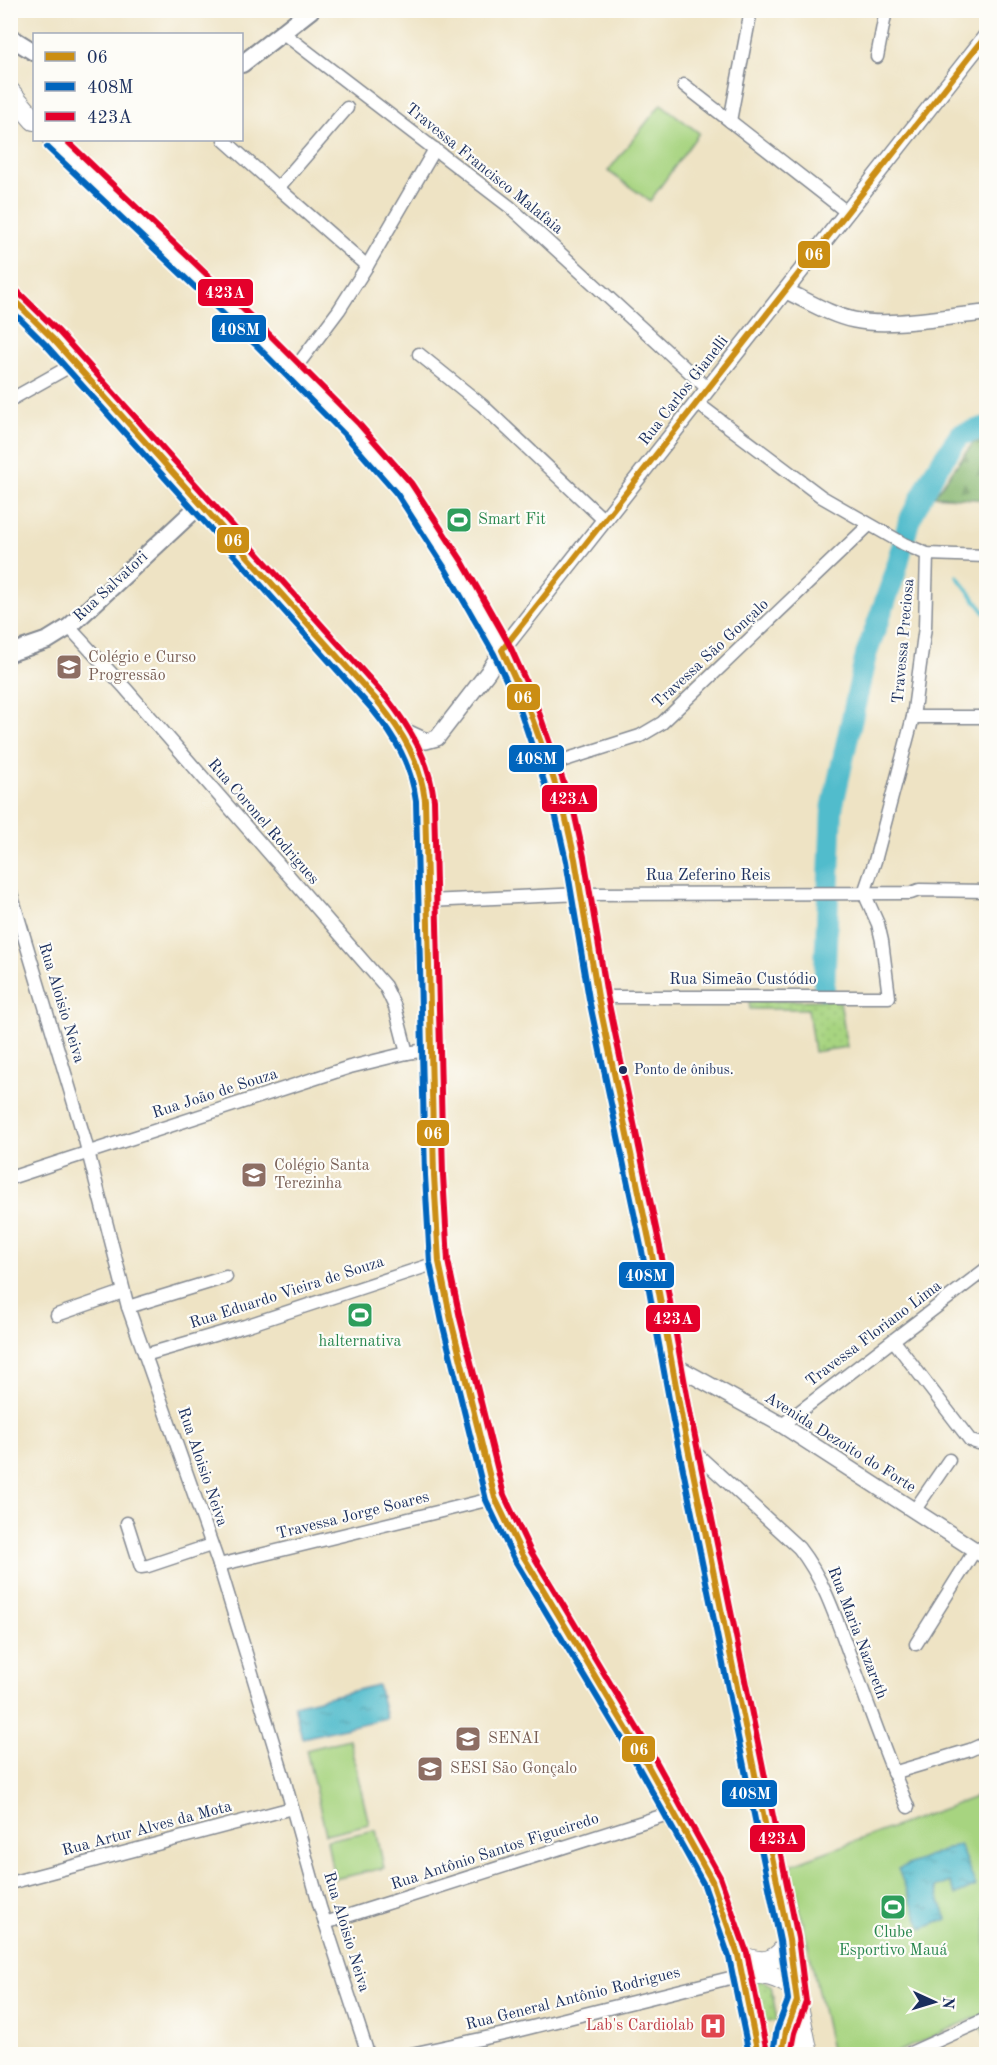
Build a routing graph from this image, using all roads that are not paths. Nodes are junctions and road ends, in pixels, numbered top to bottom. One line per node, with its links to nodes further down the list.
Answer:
1 (311, 10): 4 (main road)
2 (751, 10): 14 (street)
3 (886, 10): 8 (street)
4 (283, 33): 9 (main road); 17 (street, Travessa Francisco Malafaia)
5 (987, 36): 19 (street, Rua Carlos Gianelli)
6 (10, 37): 7 (main road)
7 (33, 51)
8 (877, 57)
9 (243, 63)
10 (684, 85): 14 (street)
11 (10, 92): 13 (main road)
12 (346, 108): 18 (street)
13 (33, 119)
14 (730, 121): 19 (street)
15 (54, 141): 26 (main road)
16 (225, 141): 18 (street)
17 (435, 149): 20 (street); 27 (street, Travessa Francisco Malafaia)
18 (278, 188): 20 (street)
19 (848, 213): 21 (street, Rua Carlos Gianelli)
20 (366, 266): 26 (street)
21 (786, 291): 23 (street); 27 (street, Rua Carlos Gianelli)
22 (10, 296): 25 (main road)
23 (987, 313)
24 (419, 354): 31 (street)
25 (74, 364): 28 (street); 30 (main road)
26 (293, 371): 36 (main road)
27 (708, 388): 29 (street, Rua Carlos Gianelli)
28 (10, 400)
29 (697, 403): 31 (street, Rua Carlos Gianelli); 32 (street)
30 (201, 504): 35 (main road, Rua Salvatori); 40 (main road)
31 (605, 520): 36 (street, Rua Carlos Gianelli)
32 (869, 525): 33 (street); 41 (street, Travessa São Gonçalo)
33 (923, 553): 34 (street); 38 (street, Travessa Preciosa)
34 (987, 556)
35 (69, 627): 37 (main road, Rua Salvatori); 49 (street, Rua Coronel Rodrigues)
36 (502, 650): 40 (street, Rua Carlos Gianelli); 41 (main road)
37 (10, 653)
38 (913, 717): 39 (street); 44 (street, Travessa Preciosa)
39 (987, 717)
40 (400, 729): 46 (main road)
41 (549, 765): 45 (main road)
42 (10, 890): 50 (street, Rua Aloisio Neiva)
43 (987, 891): 44 (street, Rua Zeferino Reis)
44 (864, 893): 45 (street, Rua Zeferino Reis); 47 (street, Rua Simeão Custódio)
45 (581, 894): 46 (street, Rua Zeferino Reis); 47 (main road)
46 (428, 901): 48 (main road)
47 (598, 997): 60 (main road)
48 (432, 1049): 49 (street, Rua João de Souza); 52 (main road)
49 (408, 1053): 50 (street, Rua João de Souza)
50 (88, 1153): 51 (street, Rua João de Souza); 55 (street, Rua Aloisio Neiva)
51 (10, 1178)
52 (439, 1262): 59 (street, Rua Eduardo Vieira de Souza); 65 (main road)
53 (987, 1269): 58 (street, Travessa Floriano Lima)
54 (226, 1276): 56 (street)
55 (123, 1292): 56 (street, Rua Aloisio Neiva); 57 (street)
56 (128, 1307): 59 (street, Rua Aloisio Neiva)
57 (57, 1315)
58 (894, 1341): 61 (street, Travessa Floriano Lima); 62 (street)
59 (145, 1355): 68 (street, Rua Aloisio Neiva)
60 (672, 1364): 61 (street, Avenida Dezoito do Forte); 63 (main road)
61 (782, 1425): 66 (street, Avenida Dezoito do Forte)
62 (987, 1440)
63 (687, 1445): 73 (street, Rua Maria Nazareth); 79 (main road)
64 (949, 1460): 66 (street)
65 (495, 1498): 70 (street, Travessa Jorge Soares); 76 (main road)
66 (914, 1511): 69 (street, Avenida Dezoito do Forte)
67 (127, 1523): 68 (street)
68 (211, 1545): 70 (street, Rua Aloisio Neiva)
69 (981, 1553): 71 (street)
70 (219, 1565): 75 (street, Rua Aloisio Neiva)
71 (916, 1644)
72 (987, 1743): 73 (street)
73 (893, 1773): 74 (street, Rua Maria Nazareth)
74 (908, 1807)
75 (292, 1808): 77 (street, Rua Artur Alves da Mota); 78 (street, Rua Aloisio Neiva)
76 (674, 1812): 78 (street, Rua Antônio Santos Figueiredo); 80 (main road)
77 (10, 1883)
78 (326, 1923): 85 (street, Rua Aloisio Neiva)
79 (789, 1940): 80 (main road); 82 (main road)
80 (738, 1955): 81 (main road)
81 (742, 1975): 82 (main road); 84 (main road); 86 (street, Rua General Antônio Rodrigues)
82 (794, 2003): 84 (main road); 88 (main road); 89 (main road)
83 (987, 2019): 90 (street)
84 (751, 2020): 87 (main road)
85 (368, 2055)
86 (411, 2055)
87 (758, 2055)
88 (782, 2055)
89 (808, 2055)
90 (908, 2055)

